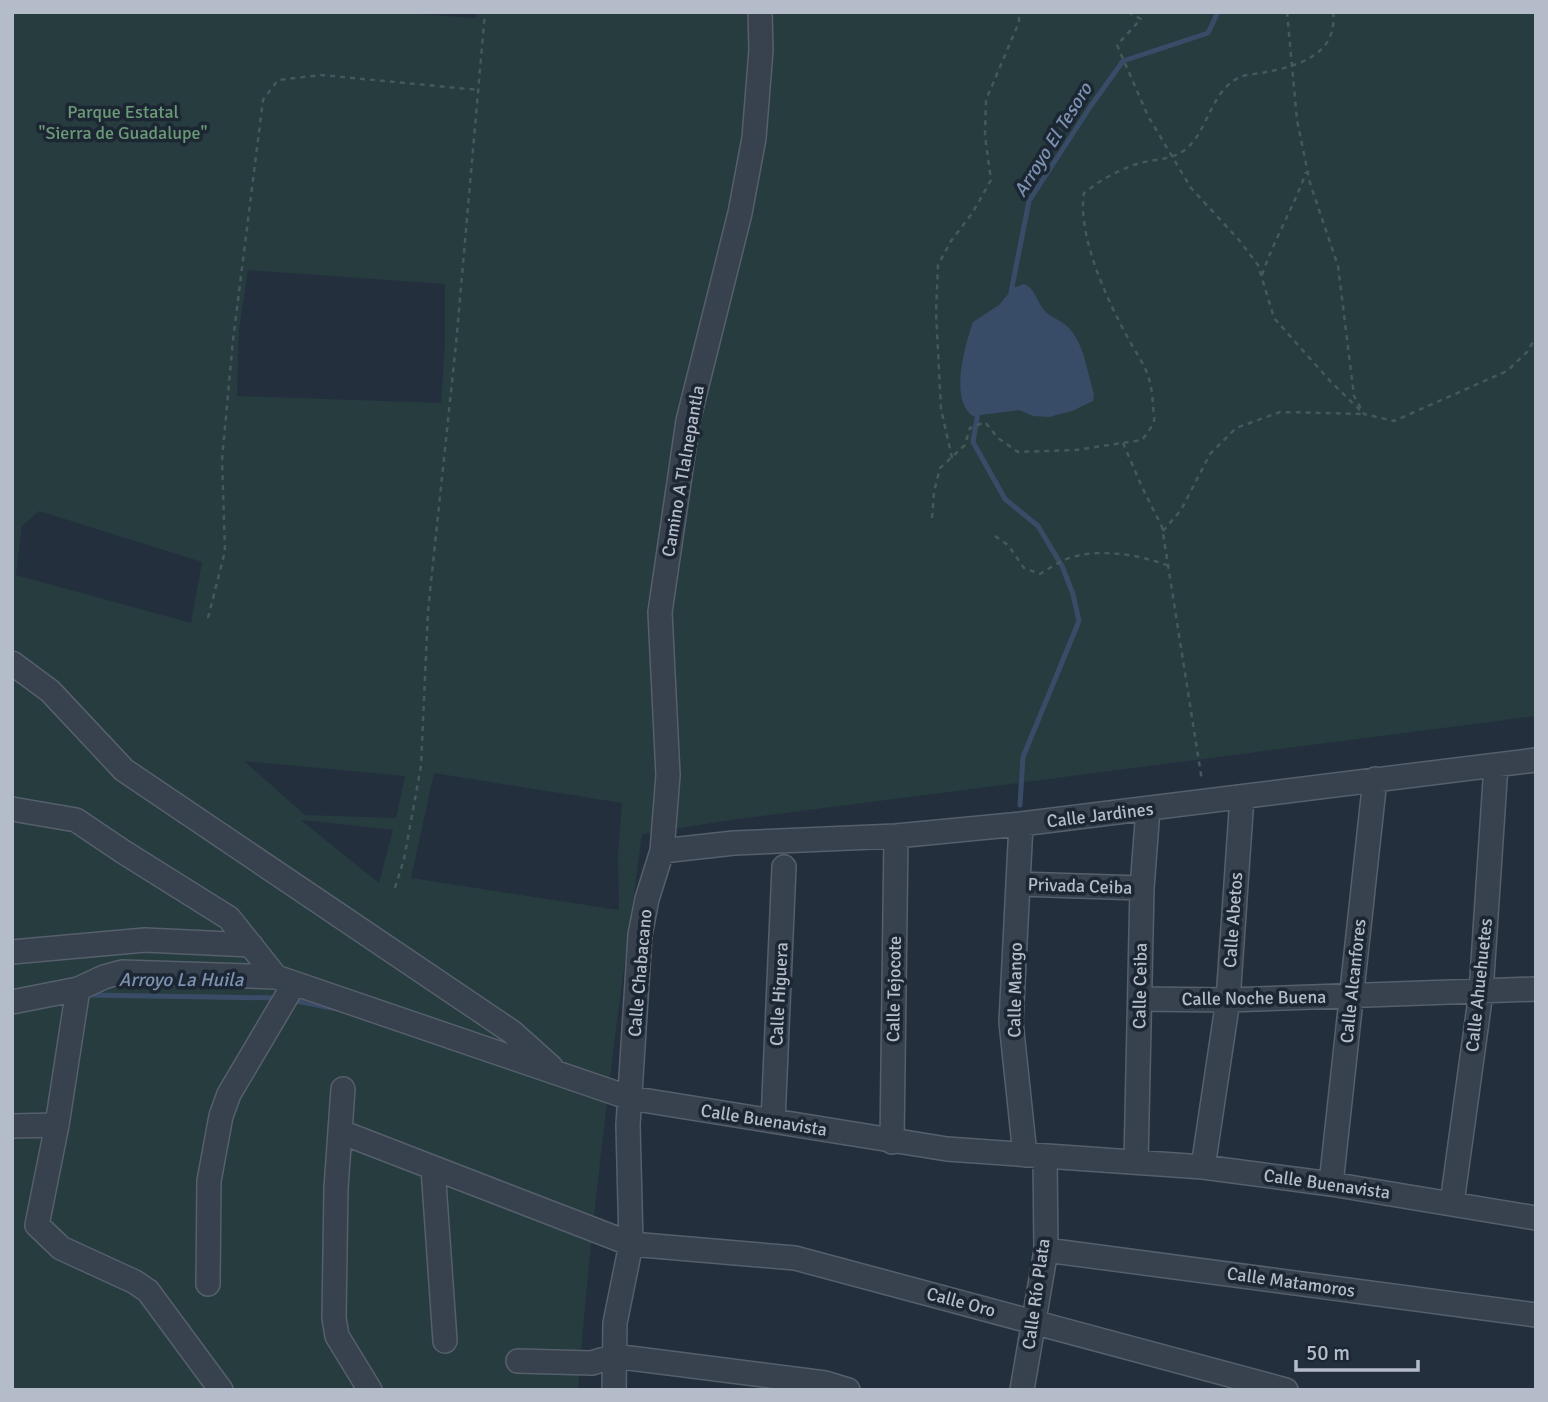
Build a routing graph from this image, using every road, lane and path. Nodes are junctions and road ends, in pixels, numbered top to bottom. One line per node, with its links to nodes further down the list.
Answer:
1 (485, 12): 8 (path)
2 (760, 12): 31 (street, Camino A Tlalnepantla)
3 (1019, 12): 15 (path)
4 (1128, 12): 9 (path)
5 (1287, 12): 7 (path)
6 (1332, 12): 7 (path)
7 (1292, 65): 9 (path); 10 (path)
8 (479, 89): 20 (path); 34 (path)
9 (1172, 157): 11 (path); 14 (path)
10 (1307, 168): 11 (path); 13 (path)
11 (1262, 277): 13 (path)
12 (1536, 337): 13 (path)
13 (1364, 414): 17 (path)
14 (1123, 443): 15 (path); 17 (path)
15 (952, 458): 16 (path)
16 (932, 518)
17 (1163, 531): 19 (path)
18 (995, 536): 19 (path)
19 (1169, 566): 26 (path)
20 (208, 618)
21 (12, 663): 46 (street)
22 (1536, 760): 23 (street, Calle Jardines)
23 (1496, 765): 24 (street, Calle Jardines); 41 (street, Calle Ahuehuetes)
24 (1375, 779): 25 (street, Calle Jardines); 42 (street, Calle Alcanfores)
25 (1242, 797): 26 (street, Calle Jardines); 44 (street, Calle Abetos)
26 (1205, 802): 28 (street, Calle Jardines)
27 (12, 809): 36 (street)
28 (1148, 809): 29 (street, Calle Jardines); 35 (street, Calle Ceiba)
29 (1021, 824): 30 (street, Calle Jardines); 33 (street, Calle Mango)
30 (896, 836): 31 (street, Calle Jardines); 53 (street, Calle Tejocote)
31 (662, 850): 48 (street, Calle Chabacano)
32 (785, 867): 49 (street, Calle Higuera)
33 (1018, 884): 35 (street, Privada Ceiba); 54 (street, Calle Mango)
34 (395, 888)
35 (1143, 888): 43 (street, Calle Ceiba)
36 (251, 945): 37 (street); 38 (street)
37 (12, 952)
38 (285, 980): 39 (street, Calle Buenavista); 46 (street, Calle Buenavista); 63 (street)
39 (78, 989): 45 (street, Calle Buenavista); 50 (street)
40 (1536, 989): 41 (street, Calle Noche Buena)
41 (1481, 992): 42 (street, Calle Noche Buena); 59 (street, Calle Ahuehuetes)
42 (1352, 995): 44 (street, Calle Noche Buena); 58 (street, Calle Alcanfores)
43 (1140, 999): 44 (street, Calle Noche Buena); 55 (street, Calle Ceiba)
44 (1228, 1000): 56 (street, Calle Abetos)
45 (12, 1002)
46 (559, 1074): 48 (street, Calle Buenavista)
47 (343, 1089): 52 (street)
48 (630, 1098): 49 (street, Calle Buenavista); 61 (street, Calle Chabacano)
49 (773, 1122): 53 (street, Calle Buenavista)
50 (57, 1125): 51 (street); 69 (street)
51 (12, 1126)
52 (341, 1132): 57 (street, Calle Oro); 70 (street)
53 (892, 1142): 54 (street, Calle Buenavista)
54 (1035, 1156): 55 (street, Calle Buenavista); 62 (street, Calle Río Plata)
55 (1136, 1162): 56 (street, Calle Buenavista)
56 (1203, 1167): 58 (street, Calle Buenavista)
57 (433, 1168): 61 (street, Calle Oro); 66 (street)
58 (1331, 1184): 59 (street, Calle Buenavista)
59 (1452, 1203): 60 (street, Calle Buenavista)
60 (1536, 1218)
61 (631, 1244): 65 (street, Calle Oro); 67 (street, Calle Chabacano)
62 (1046, 1250): 64 (street, Calle Matamoros); 65 (street, Calle Río Plata)
63 (208, 1284)
64 (1536, 1315)
65 (1033, 1321): 73 (street, Calle Río Plata); 74 (street, Calle Oro)
66 (445, 1341)
67 (614, 1356): 68 (street); 71 (street, Calle Chabacano); 72 (street)
68 (518, 1361)
69 (221, 1390)
70 (370, 1390)
71 (614, 1390)
72 (848, 1390)
73 (1022, 1390)
74 (1286, 1390)

